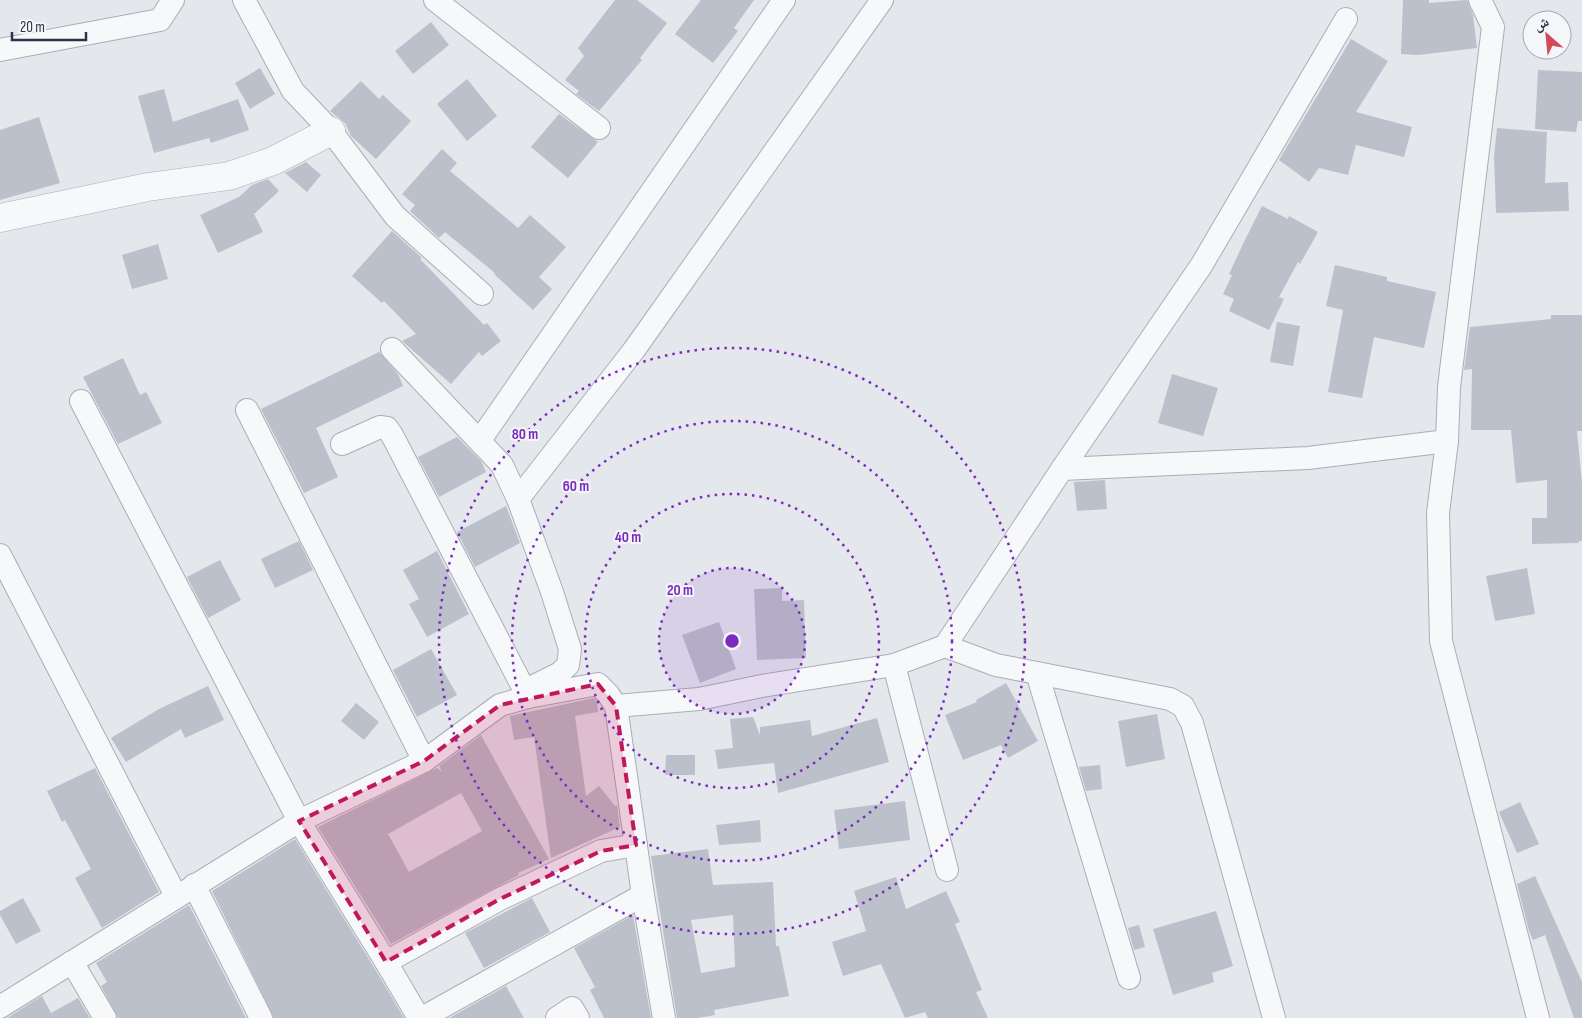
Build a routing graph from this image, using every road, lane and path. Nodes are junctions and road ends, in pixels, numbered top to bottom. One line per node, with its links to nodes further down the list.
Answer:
1 (173, 0): 8 (street)
2 (244, 0): 10 (street)
3 (434, 0): 9 (street)
4 (784, 0): 16 (street)
5 (882, 0): 20 (street)
6 (1480, 0): 17 (street)
7 (1346, 20): 19 (street)
8 (0, 50)
9 (599, 128)
10 (331, 131): 11 (street); 12 (street)
11 (0, 218)
12 (482, 294)
13 (392, 349): 16 (street)
14 (81, 401): 28 (street)
15 (247, 410): 27 (street)
16 (480, 440): 20 (street)
17 (1447, 441): 19 (street); 44 (street)
18 (342, 444): 25 (street)
19 (1062, 469): 22 (street)
20 (518, 499): 25 (street)
21 (0, 555): 31 (street)
22 (945, 646): 23 (street); 24 (street)
23 (894, 665): 26 (street); 30 (street)
24 (1037, 673): 35 (street); 43 (street)
25 (526, 694): 26 (street); 27 (street)
26 (616, 706): 29 (street)
27 (424, 760): 28 (street)
28 (299, 821): 31 (street); 34 (street)
29 (636, 845): 32 (street); 34 (street)
30 (947, 870)
31 (185, 890): 33 (street); 38 (street)
32 (643, 895): 39 (street); 42 (street)
33 (72, 962): 36 (street); 37 (street)
34 (386, 962): 39 (street)
35 (1129, 978)
36 (0, 1008)
37 (105, 1018)
38 (261, 1018)
39 (420, 1018)
40 (557, 1018): 41 (street)
41 (578, 1018)
42 (664, 1018)
43 (1274, 1018)
44 (1538, 1018)

